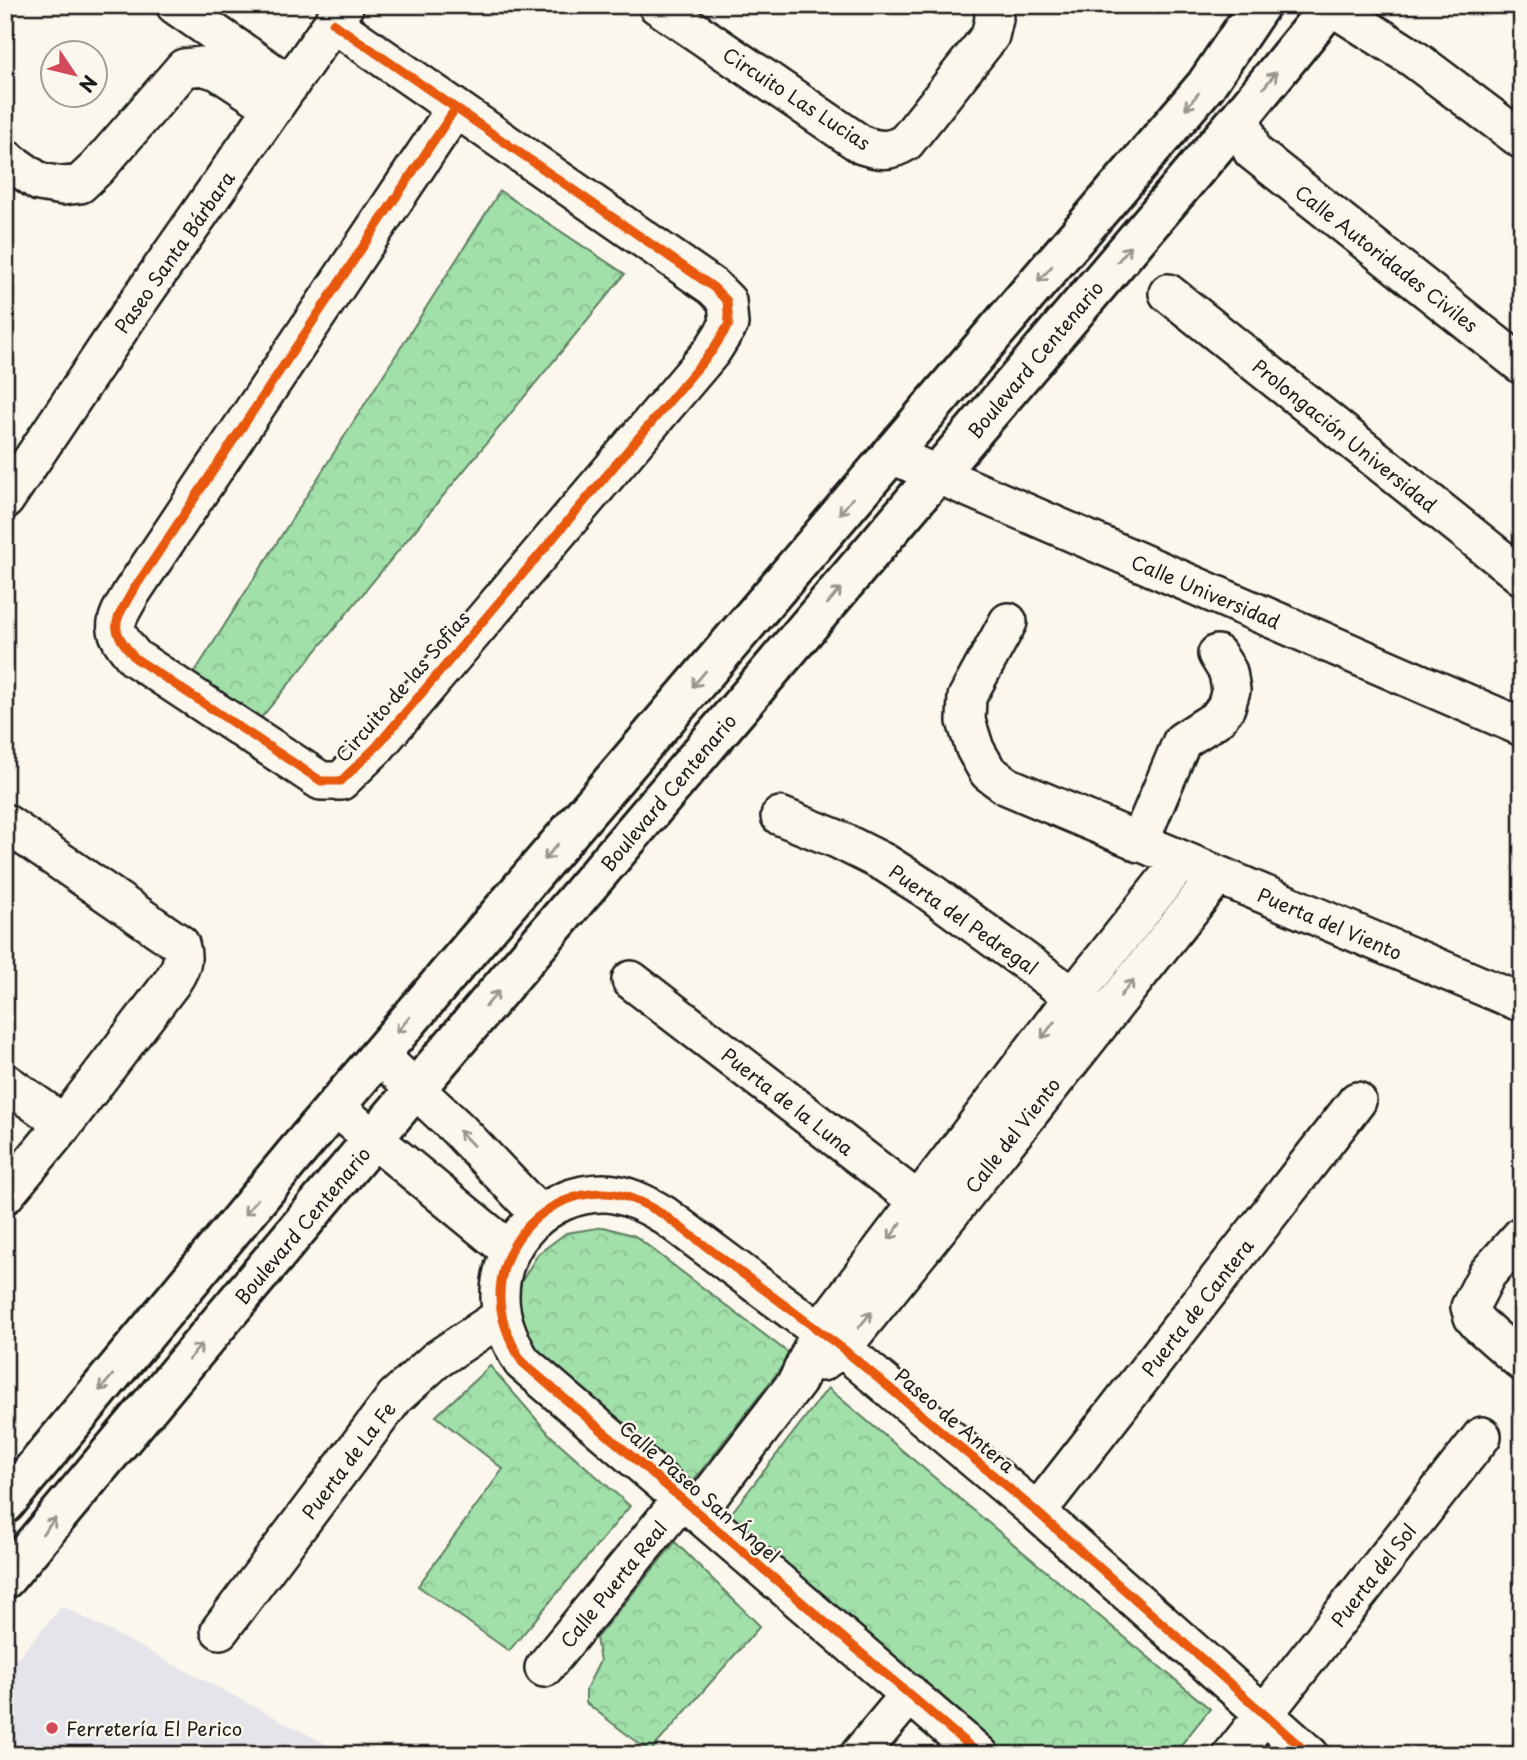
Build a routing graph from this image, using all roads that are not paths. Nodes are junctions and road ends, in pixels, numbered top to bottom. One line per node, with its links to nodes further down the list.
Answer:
1 (175, 5): 7 (street)
2 (657, 5): 3 (street, Circuito Las Lucias)
3 (992, 5)
4 (1331, 6): 9 (main road, Boulevard Centenario, one-way to 4); 10 (street)
5 (1260, 7): 14 (main road, one-way to 14)
6 (339, 14): 7 (street, Paseo Santa Bárbara); 8 (street, Circuito de las Sofias)
7 (282, 96): 11 (street); 16 (street, Paseo Santa Bárbara)
8 (455, 109): 8 (street, Circuito de las Sofias)
9 (1246, 134): 13 (street, Calle Autoridades Civiles); 15 (main road, Boulevard Centenario, one-way to 9)
10 (1522, 141)
11 (5, 158)
12 (1168, 293): 17 (street, Prolongación Universidad)
13 (1522, 365)
14 (890, 454): 15 (street, Calle Universidad); 30 (main road, one-way to 30)
15 (937, 474): 20 (street, Calle Universidad); 32 (main road, Boulevard Centenario, one-way to 15)
16 (10, 482)
17 (1522, 576)
18 (1008, 622): 23 (street, Puerta del Viento)
19 (1217, 654): 23 (street)
20 (1522, 727)
21 (780, 816): 27 (street, Puerta del Pedregal)
22 (5, 823): 35 (street)
23 (1139, 843): 24 (street, Puerta del Viento)
24 (1181, 861): 25 (street, Puerta del Viento); 27 (street, Calle del Viento)
25 (1217, 876): 28 (street, Puerta del Viento); 29 (street, Calle del Viento, one-way to 25)
26 (631, 980): 38 (street, Puerta de la Luna)
27 (1074, 996): 29 (street, Puerta del Pedregal); 38 (street, Calle del Viento, one-way to 38)
28 (1522, 1003)
29 (1102, 1019): 38 (street, Calle del Viento)
30 (379, 1055): 32 (street); 34 (main road)
31 (5, 1082): 35 (street)
32 (416, 1088): 36 (main road, Boulevard Centenario); 39 (street, one-way to 32)
33 (1357, 1101): 48 (street, Puerta de Cantera)
34 (335, 1107): 36 (street); 46 (main road, one-way to 46)
35 (64, 1124): 37 (street)
36 (373, 1139): 41 (street); 49 (main road, Boulevard Centenario, one-way to 36)
37 (5, 1195)
38 (931, 1211): 43 (street, Calle del Viento)
39 (540, 1214): 41 (street, Calle Paseo San Ángel); 43 (street, Paseo de Antera)
40 (1522, 1235): 44 (street)
41 (509, 1250): 42 (street, Calle Paseo San Ángel)
42 (502, 1316): 47 (street, Calle Paseo San Ángel); 50 (street, Puerta de La Fe)
43 (831, 1339): 47 (street, Calle del Viento); 48 (street, Paseo de Antera)
44 (1522, 1362)
45 (1482, 1436): 53 (street, Puerta del Sol)
46 (5, 1504)
47 (689, 1505): 51 (street, Calle Puerta Real); 52 (street, Calle Paseo San Ángel)
48 (1037, 1512): 53 (street, Paseo de Antera)
49 (5, 1579)
50 (220, 1630)
51 (544, 1668)
52 (910, 1694): 54 (street); 55 (street, Calle Paseo San Ángel)
53 (1264, 1714): 56 (street, Puerta del Sol); 57 (street, Paseo de Antera)
54 (859, 1755)
55 (981, 1755)
56 (1232, 1755)
57 (1310, 1755)

